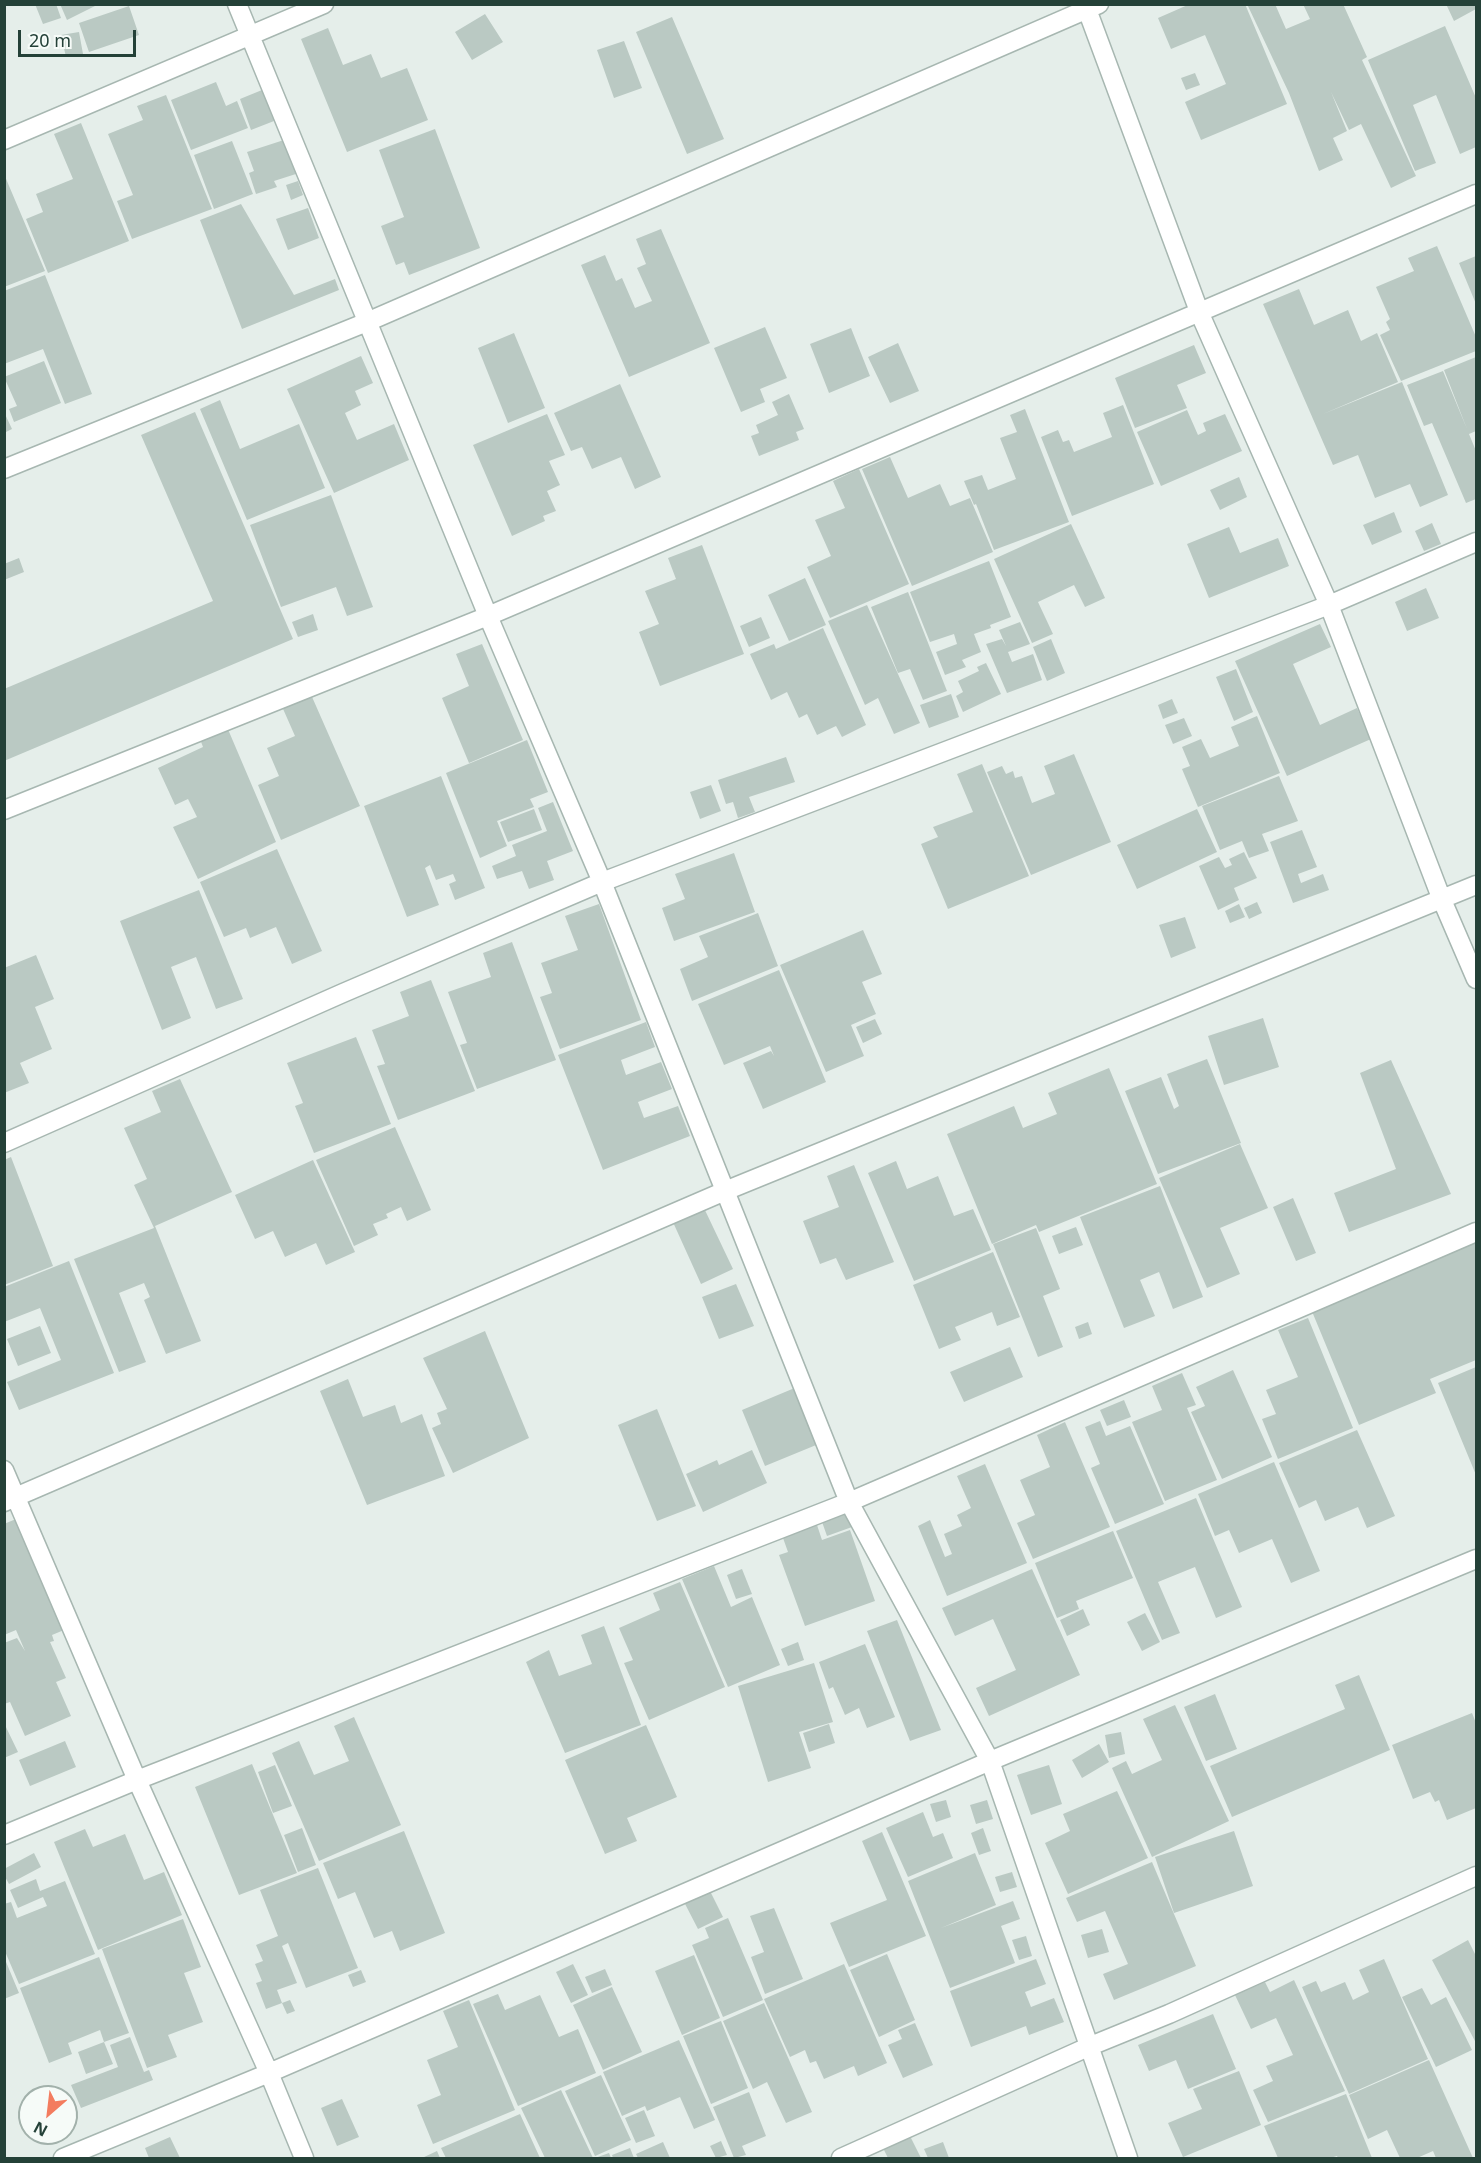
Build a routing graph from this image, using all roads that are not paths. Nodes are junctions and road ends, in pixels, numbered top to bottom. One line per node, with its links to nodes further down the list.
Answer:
1 (237, 4): 4 (street)
2 (324, 4): 4 (street)
3 (1090, 6): 7 (street); 8 (street)
4 (249, 35): 5 (street); 8 (street)
5 (4, 140)
6 (1476, 194): 7 (street)
7 (1200, 314): 11 (street); 12 (street)
8 (367, 322): 9 (street); 12 (street)
9 (4, 469)
10 (1476, 542): 11 (street)
11 (1329, 605): 14 (street); 16 (street)
12 (488, 616): 13 (street); 14 (street)
13 (4, 810)
14 (602, 882): 18 (street); 19 (street)
15 (1476, 885): 16 (street)
16 (1442, 900): 17 (street); 19 (street)
17 (1476, 979)
18 (4, 1143)
19 (725, 1191): 22 (street); 23 (street)
20 (1476, 1232): 23 (street)
21 (4, 1470): 22 (street)
22 (10, 1499): 26 (street)
23 (849, 1502): 25 (street); 26 (street)
24 (1476, 1559): 25 (street)
25 (990, 1761): 29 (street); 30 (street)
26 (137, 1780): 27 (street); 30 (street)
27 (4, 1835)
28 (1476, 1876): 29 (street)
29 (1088, 2047): 33 (street); 34 (street)
30 (269, 2073): 31 (street); 32 (street)
31 (63, 2158)
32 (304, 2158)
33 (840, 2158)
34 (1128, 2158)

